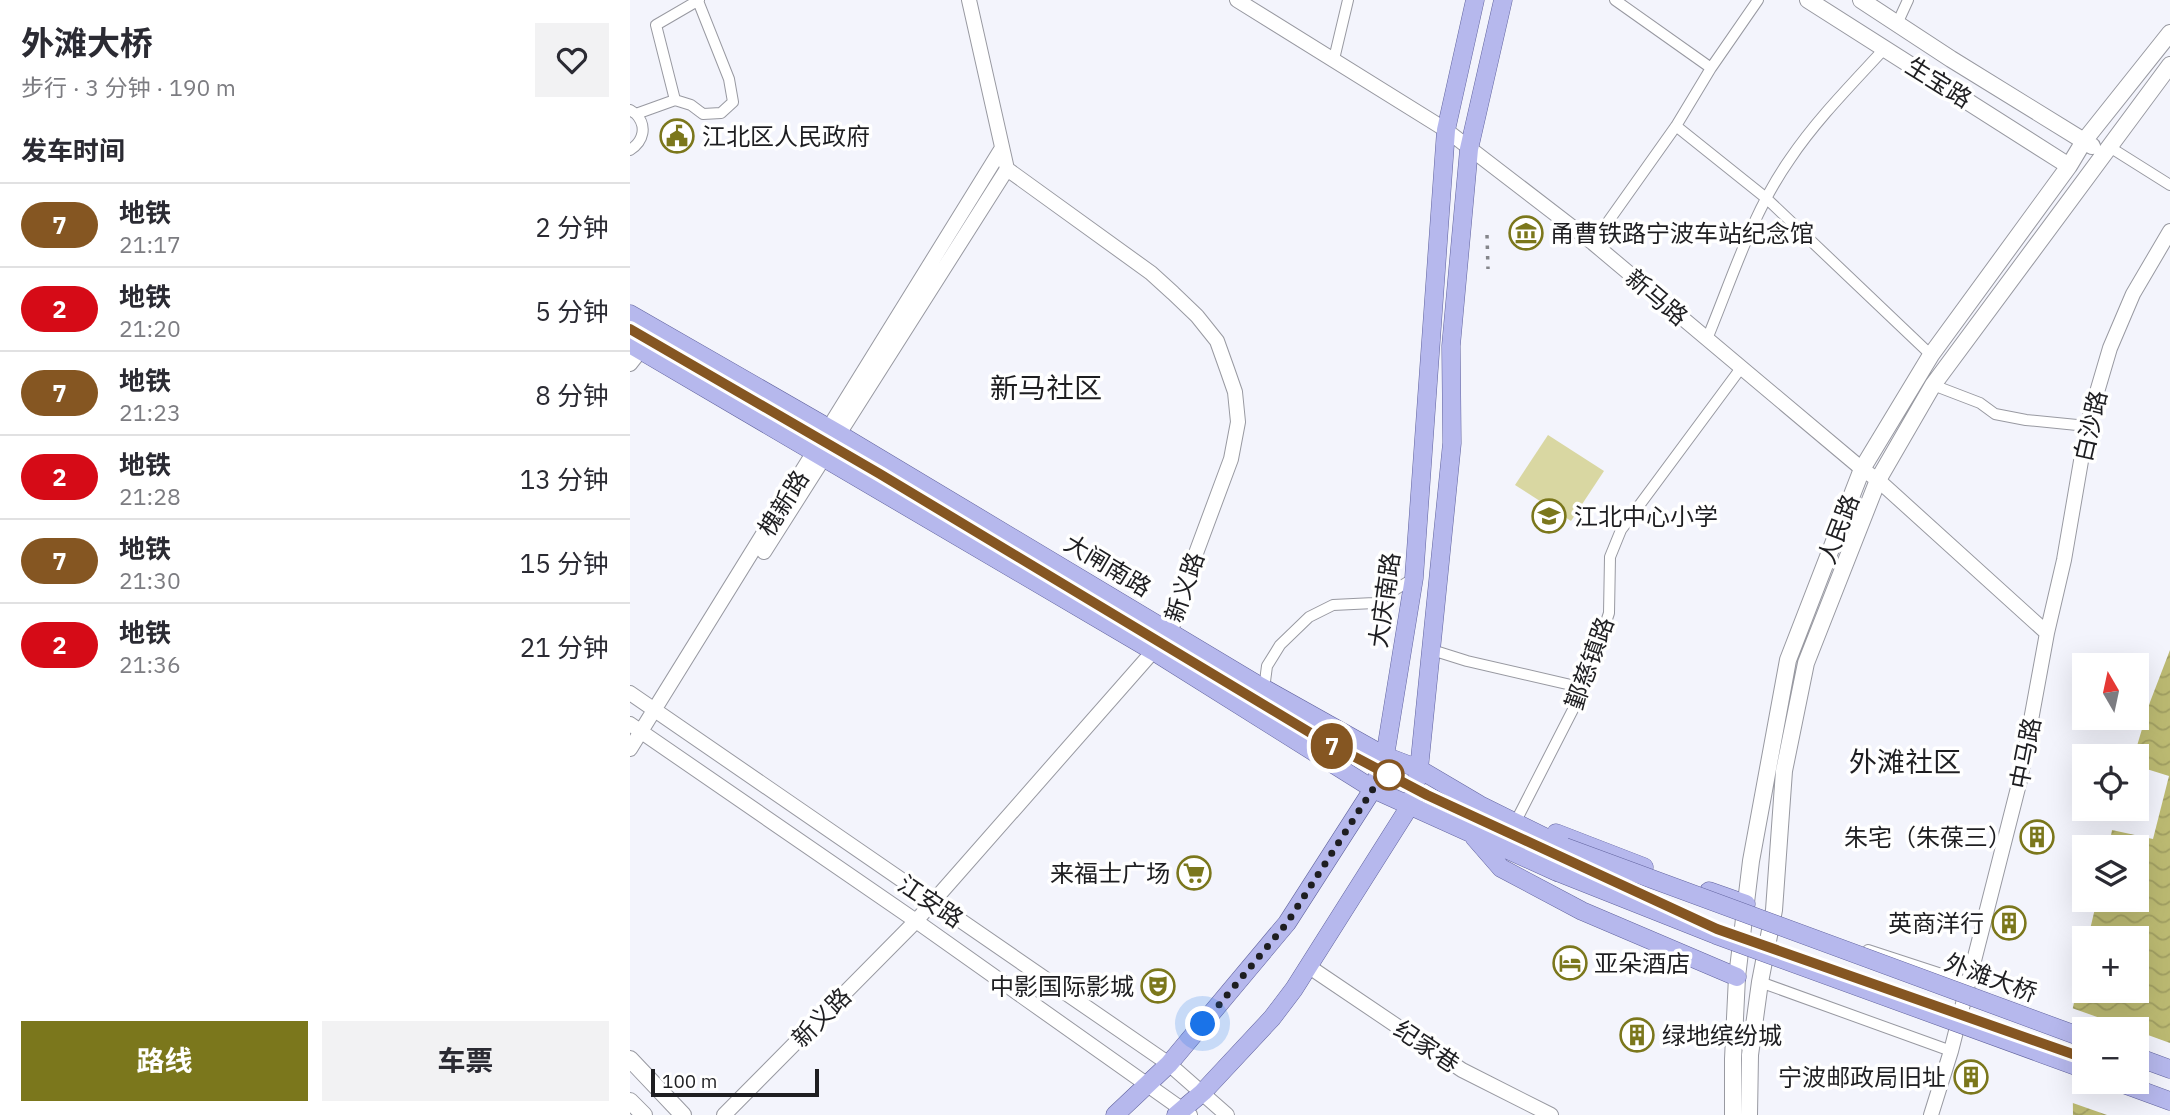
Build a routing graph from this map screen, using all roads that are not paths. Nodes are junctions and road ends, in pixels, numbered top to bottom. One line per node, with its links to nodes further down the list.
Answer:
1 (698, 0): 18 (street); 18 (street)
2 (969, 0): 23 (street)
3 (1237, 0): 15 (street, 新马路)
4 (1348, 0): 15 (street)
5 (1475, 0): 21 (main road, 大庆南路)
6 (1503, 0): 24 (main road, 大庆南路)
7 (1615, 0): 17 (street)
8 (1758, 0): 17 (street)
9 (1808, 0): 14 (main road, 生宝路)
10 (1861, 0): 12 (main road, 生宝路)
11 (1908, 0): 12 (street)
12 (1897, 24): 22 (main road, 生宝路)
13 (2170, 33): 22 (main road, 人民路)
14 (1885, 48): 27 (main road, 生宝路); 30 (street)
15 (1334, 59): 21 (street, 新马路)
16 (2170, 65): 26 (main road, 人民路)
17 (1711, 68): 20 (street)
18 (675, 100): 19 (street)
19 (633, 112): 25 (street)
20 (1676, 126): 30 (street); 32 (street)
21 (1446, 130): 24 (street, 新马路); 44 (main road, 大庆南路)
22 (2084, 141): 26 (main road, 生宝路); 27 (main road, 人民路)
23 (1002, 148): 28 (street); 40 (street, 槐新路)
24 (1469, 149): 32 (street, 新马路); 47 (main road, 大庆南路)
25 (630, 150)
26 (2106, 150): 29 (street); 38 (main road, 人民路)
27 (2069, 166): 36 (main road, 人民路)
28 (1007, 169): 40 (street, 槐新路); 45 (street, 新义路)
29 (2170, 185)
30 (1766, 198): 34 (street); 36 (street)
31 (2170, 231): 39 (street, 白沙路)
32 (1593, 243): 34 (street, 新马路)
33 (630, 314): 40 (main road, 大闸南路)
34 (1707, 339): 37 (street, 新马路)
35 (634, 352): 41 (main road)
36 (1931, 355): 42 (main road, 人民路)
37 (1741, 368): 42 (street, 新马路); 50 (street, 鄞慈镇路)
38 (1933, 385): 39 (street); 43 (main road, 人民路)
39 (2087, 426): 46 (street, 白沙路)
40 (834, 431): 41 (street, 槐新路); 45 (main road, 大闸南路)
41 (819, 455): 48 (main road); 52 (street, 槐新路)
42 (1862, 469): 43 (street, 新马路); 65 (main road, 人民路)
43 (1878, 480): 46 (street, 新马路); 66 (main road, 人民路)
44 (1414, 578): 49 (street); 55 (main road, 大庆南路)
45 (1171, 631): 48 (street, 新义路); 49 (main road, 大闸南路)
46 (2047, 633): 71 (street, 中马路)
47 (1432, 650): 50 (street); 57 (main road, 大庆南路)
48 (1153, 651): 58 (main road); 64 (street, 新义路)
49 (1264, 688): 55 (main road, 大闸南路)
50 (1584, 688): 61 (street, 鄞慈镇路)
51 (630, 693): 52 (street, 江安路)
52 (658, 713): 53 (street, 槐新路); 64 (street, 江安路)
53 (639, 731): 54 (street, 槐新路); 56 (street, 槐新路); 67 (street, 江安路)
54 (630, 749)
55 (1385, 756): 57 (main road, 大闸南路); 58 (main road, 大庆南路)
56 (630, 763)
57 (1419, 769): 59 (main road, 大庆南路); 60 (main road, 大闸南路)
58 (1373, 789): 59 (main road); 76 (main road, 大庆南路)
59 (1411, 804): 62 (main road); 68 (main road, 大庆南路)
60 (1480, 805): 61 (main road); 63 (main road, 大闸南路)
61 (1517, 819): 65 (main road)
62 (1466, 830): 69 (main road); 77 (main road, bridge)
63 (1565, 847): 72 (main road, 外滩大桥, bridge)
64 (933, 902): 67 (street, 新义路); 76 (street, 江安路)
65 (1746, 904): 69 (main road, 人民路)
66 (1772, 918): 70 (main road, 人民路); 71 (street)
67 (916, 921): 79 (street, 江安路); 87 (street, 新义路)
68 (1308, 966): 80 (main road, 大庆南路); 90 (street, 纪家巷)
69 (1737, 978): 91 (main road, 人民路)
70 (1759, 982): 73 (street); 92 (main road, 人民路)
71 (1969, 983): 73 (street, 中马路)
72 (2072, 1034)
73 (1951, 1051): 93 (street, 中马路)
74 (630, 1059): 86 (main road)
75 (2149, 1061): 78 (main road)
76 (1169, 1065): 79 (main road, 大庆南路); 80 (street, 江安路)
77 (2072, 1065)
78 (2170, 1069)
79 (1149, 1084): 84 (street, 江安路); 88 (main road, 大庆南路)
80 (1203, 1092): 84 (main road, 大庆南路); 89 (street, 江安路)
81 (2149, 1093): 83 (main road)
82 (630, 1101): 85 (main road)
83 (2170, 1101)
84 (1183, 1113)
85 (644, 1115)
86 (684, 1115)
87 (724, 1115)
88 (1115, 1115)
89 (1227, 1115)
90 (1551, 1115)
91 (1733, 1115)
92 (1749, 1115)
93 (1931, 1115)

